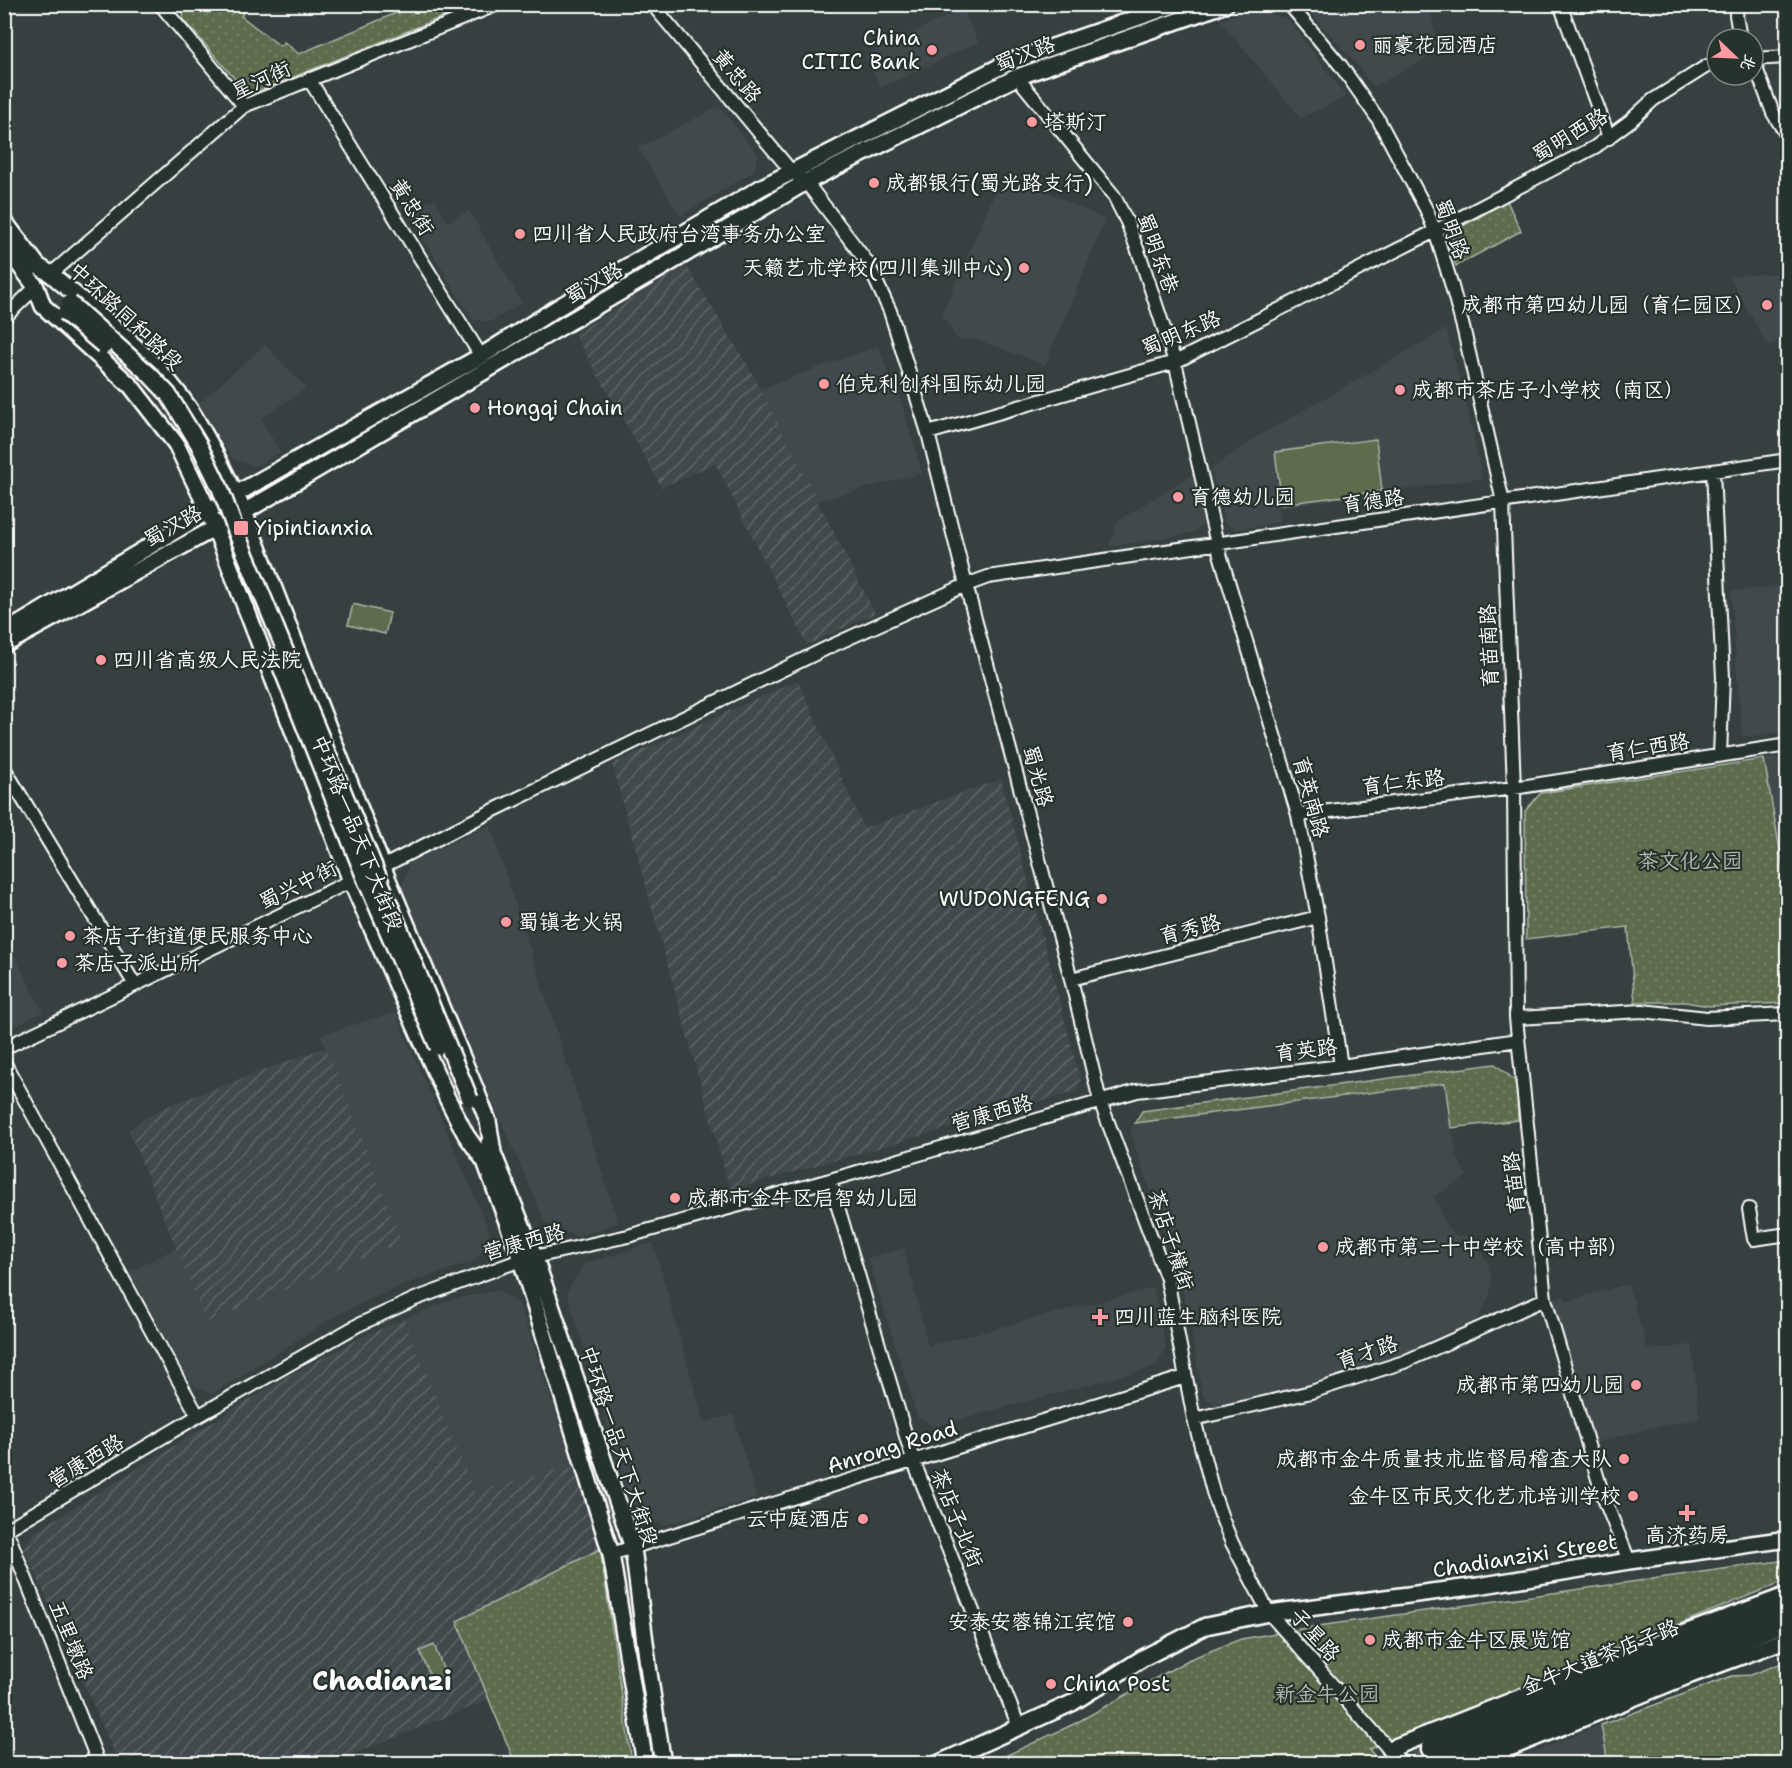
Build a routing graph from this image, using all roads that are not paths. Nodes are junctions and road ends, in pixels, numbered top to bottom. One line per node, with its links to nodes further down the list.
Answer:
1 (498, 4): 16 (street, 星河街)
2 (652, 4): 23 (street, 黄忠路)
3 (1177, 4): 23 (main road, 蜀汉路)
4 (1226, 4): 15 (main road, 蜀汉路)
5 (1289, 4): 26 (street, 蜀明路)
6 (1560, 4): 21 (street)
7 (1738, 4): 10 (street)
8 (1745, 4): 11 (street)
9 (165, 6): 19 (street)
10 (1738, 27)
11 (1745, 27)
12 (1788, 57): 13 (street)
13 (1765, 58)
14 (1705, 67): 21 (street, 蜀明西路)
15 (1017, 77): 24 (main road, 蜀汉路); 33 (street, 蜀明东巷)
16 (309, 79): 19 (street, 星河街); 32 (street, 黄忠街)
17 (1755, 87): 22 (street)
18 (1763, 87): 20 (street)
19 (244, 106): 28 (street, 星河街)
20 (1788, 137)
21 (1609, 138): 26 (street, 蜀明西路)
22 (1788, 150)
23 (792, 172): 24 (street, 黄忠路); 32 (main road, 蜀汉路)
24 (806, 182): 34 (street, 黄忠路); 40 (main road, 蜀汉路)
25 (4, 221): 28 (main road, 中环路同和路段)
26 (1435, 231): 33 (street, 蜀明东路); 38 (street, 蜀明路)
27 (4, 245): 29 (main road, 中环路同和路段)
28 (44, 270): 30 (main road); 37 (main road, 中环路同和路段)
29 (36, 287): 30 (main road); 31 (street); 39 (main road, 中环路同和路段)
30 (68, 308): 63 (main road, 中环路一品天下大街段, bridge)
31 (4, 318)
32 (481, 356): 37 (main road, 蜀汉路)
33 (1175, 362): 34 (street, 蜀明东路); 42 (street, 蜀明东巷)
34 (928, 433): 43 (street, 蜀光路)
35 (1788, 460): 36 (street, 育德路)
36 (1713, 471): 38 (street, 育德路); 47 (street)
37 (236, 494): 39 (main road, 蜀汉路); 40 (main road, 中环路同和路段)
38 (1503, 502): 42 (street, 育德路); 49 (street, 育苗南路)
39 (208, 510): 41 (main road, 中环路一品天下大街段); 44 (main road, 蜀汉路)
40 (244, 512): 41 (main road, 蜀汉路); 51 (main road, 中环路一品天下大街段)
41 (214, 527): 45 (main road, 蜀汉路); 52 (main road, 中环路一品天下大街段)
42 (1217, 544): 43 (street, 育德路); 50 (street, 育英南路)
43 (966, 585): 51 (street, 蜀兴中街); 54 (street, 蜀光路)
44 (4, 633)
45 (4, 645)
46 (1788, 745): 47 (street, 育仁西路)
47 (1720, 755): 49 (street, 育仁西路)
48 (4, 768): 55 (street)
49 (1514, 788): 50 (street, 育仁东路); 57 (street, 育苗路)
50 (1298, 815): 53 (street, 育英南路)
51 (383, 868): 52 (street, 蜀兴中街); 63 (main road, 中环路一品天下大街段)
52 (351, 881): 55 (street, 蜀兴中街); 63 (main road, 中环路一品天下大街段)
53 (1318, 917): 54 (street, 育秀路); 61 (street, 育英南路)
54 (1071, 979): 62 (street, 茶店子横街)
55 (135, 984): 59 (street, 蜀兴中街)
56 (1788, 1014): 57 (street)
57 (1516, 1018): 58 (street, 育苗路)
58 (1518, 1040): 61 (street, 育英路); 68 (street, 育苗路)
59 (4, 1048)
60 (4, 1062): 70 (street)
61 (1341, 1066): 62 (street, 育英路)
62 (1100, 1101): 64 (street, 营康西路); 69 (street, 茶店子横街)
63 (490, 1158): 67 (main road, 中环路一品天下大街段)
64 (830, 1180): 67 (street, 营康西路); 72 (street, 茶店子北街)
65 (1749, 1209): 66 (street)
66 (1788, 1234)
67 (528, 1259): 70 (street, 营康西路); 75 (main road, 中环路一品天下大街段); 76 (main road, 中环路一品天下大街段)
68 (1545, 1299): 71 (street, 育才路); 77 (street, 育苗路)
69 (1185, 1377): 71 (street, 茶店子横街); 72 (street, Anrong Road)
70 (198, 1416): 73 (street, 营康西路)
71 (1194, 1419): 80 (street, 茶店子横街)
72 (913, 1460): 75 (street, Anrong Road); 86 (street, 茶店子北街)
73 (5, 1528): 88 (street, 五里墩路)
74 (1788, 1539): 77 (main road, Chadianzixi Street)
75 (633, 1548): 76 (street, Anrong Road); 90 (main road, 中环路一品天下大街段)
76 (611, 1554): 89 (main road, 中环路一品天下大街段)
77 (1629, 1561): 80 (main road, Chadianzixi Street)
78 (1788, 1596): 85 (main road)
79 (1780, 1610): 84 (highway, 金牛大道茶店子路); 85 (highway)
80 (1269, 1613): 86 (main road, Chadianzixi Street); 87 (street, 子星路)
81 (1788, 1622): 84 (highway)
82 (1788, 1633): 84 (highway)
83 (1788, 1639): 93 (main road)
84 (1722, 1649)
85 (1618, 1658): 87 (main road)
86 (1019, 1727): 91 (main road, Chadianzixi Street)
87 (1390, 1749): 92 (street, 子星路)
88 (99, 1764)
89 (645, 1764)
90 (663, 1764)
91 (937, 1764)
92 (1402, 1764)
93 (1470, 1764)

